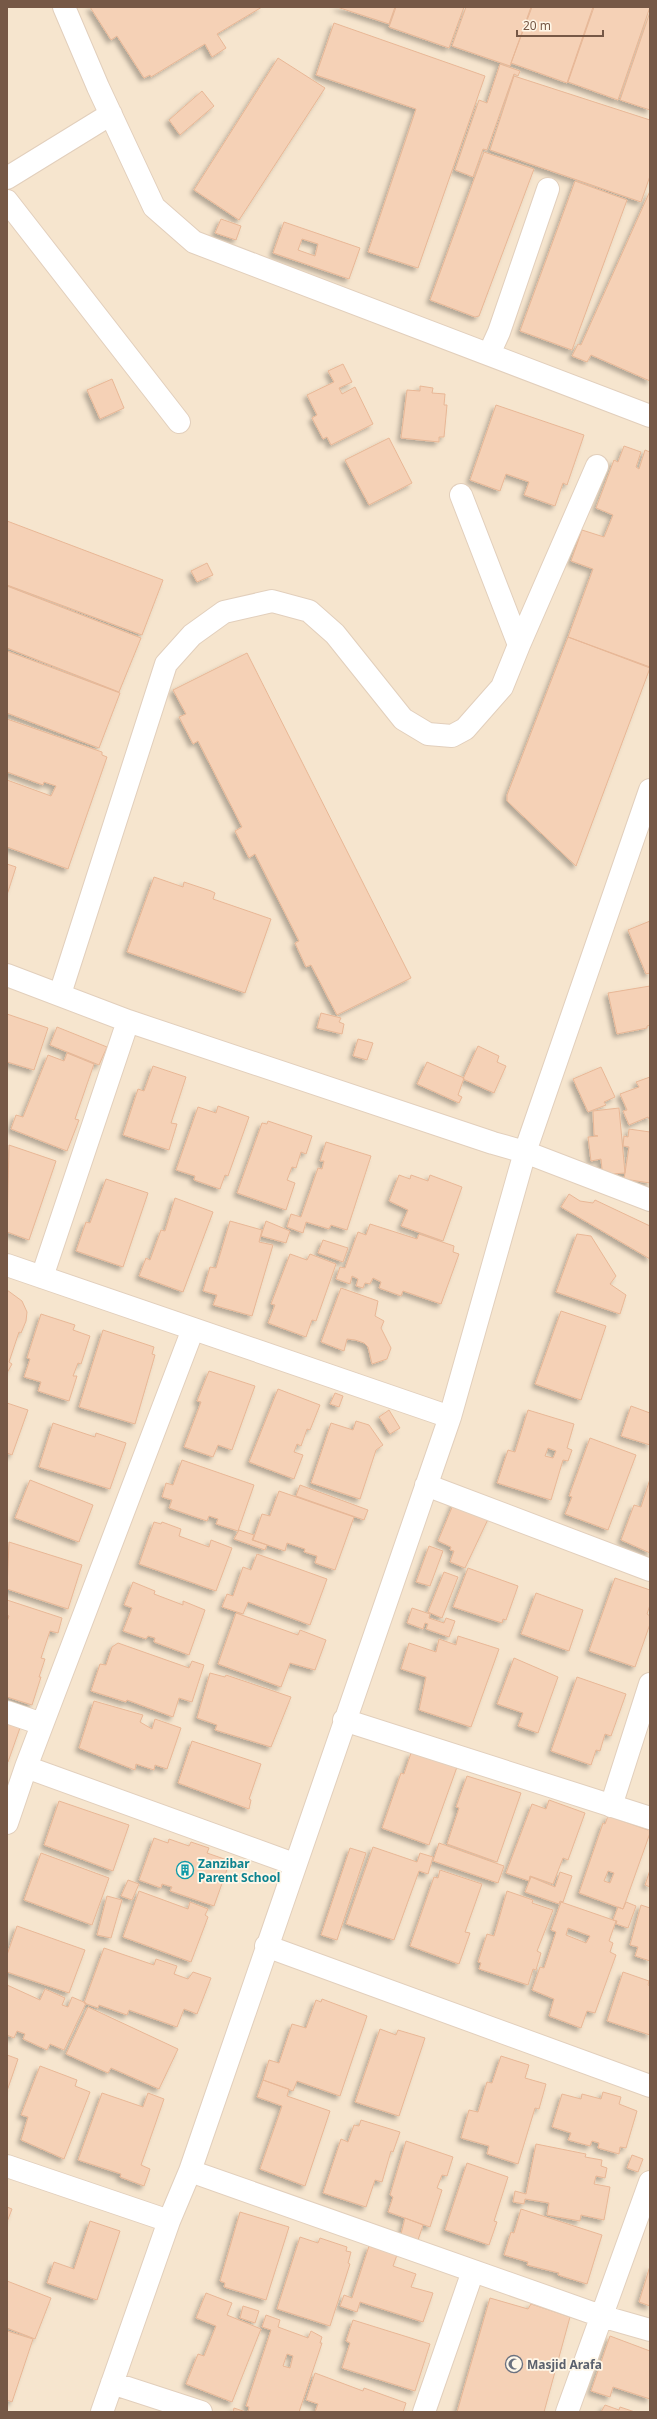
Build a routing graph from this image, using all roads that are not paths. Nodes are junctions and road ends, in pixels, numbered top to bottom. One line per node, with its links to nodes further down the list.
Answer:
1 (64, 7): 2 (street)
2 (111, 114): 3 (street); 6 (street)
3 (7, 178)
4 (548, 189): 6 (street)
5 (7, 201): 8 (street)
6 (489, 354): 7 (street)
7 (650, 416)
8 (179, 422)
9 (597, 466): 11 (street)
10 (461, 495): 11 (street)
11 (519, 645): 14 (street)
12 (650, 790): 16 (street)
13 (7, 975): 14 (street)
14 (60, 994): 15 (street)
15 (128, 1022): 16 (street); 19 (street)
16 (525, 1152): 17 (street); 21 (street)
17 (650, 1200)
18 (7, 1265): 19 (street)
19 (42, 1277): 20 (street)
20 (193, 1328): 21 (street); 27 (street)
21 (450, 1417): 22 (street)
22 (426, 1485): 23 (street); 26 (street)
23 (650, 1570)
24 (650, 1684): 29 (street)
25 (7, 1712): 27 (street)
26 (344, 1720): 29 (street); 32 (street)
27 (42, 1724): 28 (street)
28 (26, 1767): 31 (street); 32 (street)
29 (611, 1806): 30 (street)
30 (650, 1818)
31 (7, 1823)
32 (294, 1864): 33 (street)
33 (266, 1946): 34 (street); 36 (street)
34 (650, 2086)
35 (7, 2166): 38 (street)
36 (190, 2170): 38 (street); 39 (street)
37 (650, 2182): 40 (street)
38 (169, 2221): 42 (street)
39 (473, 2271): 40 (street); 45 (street)
40 (600, 2316): 41 (street); 46 (street)
41 (650, 2330)
42 (112, 2383): 43 (street); 44 (street)
43 (102, 2412)
44 (201, 2412)
45 (424, 2412)
46 (567, 2412)

